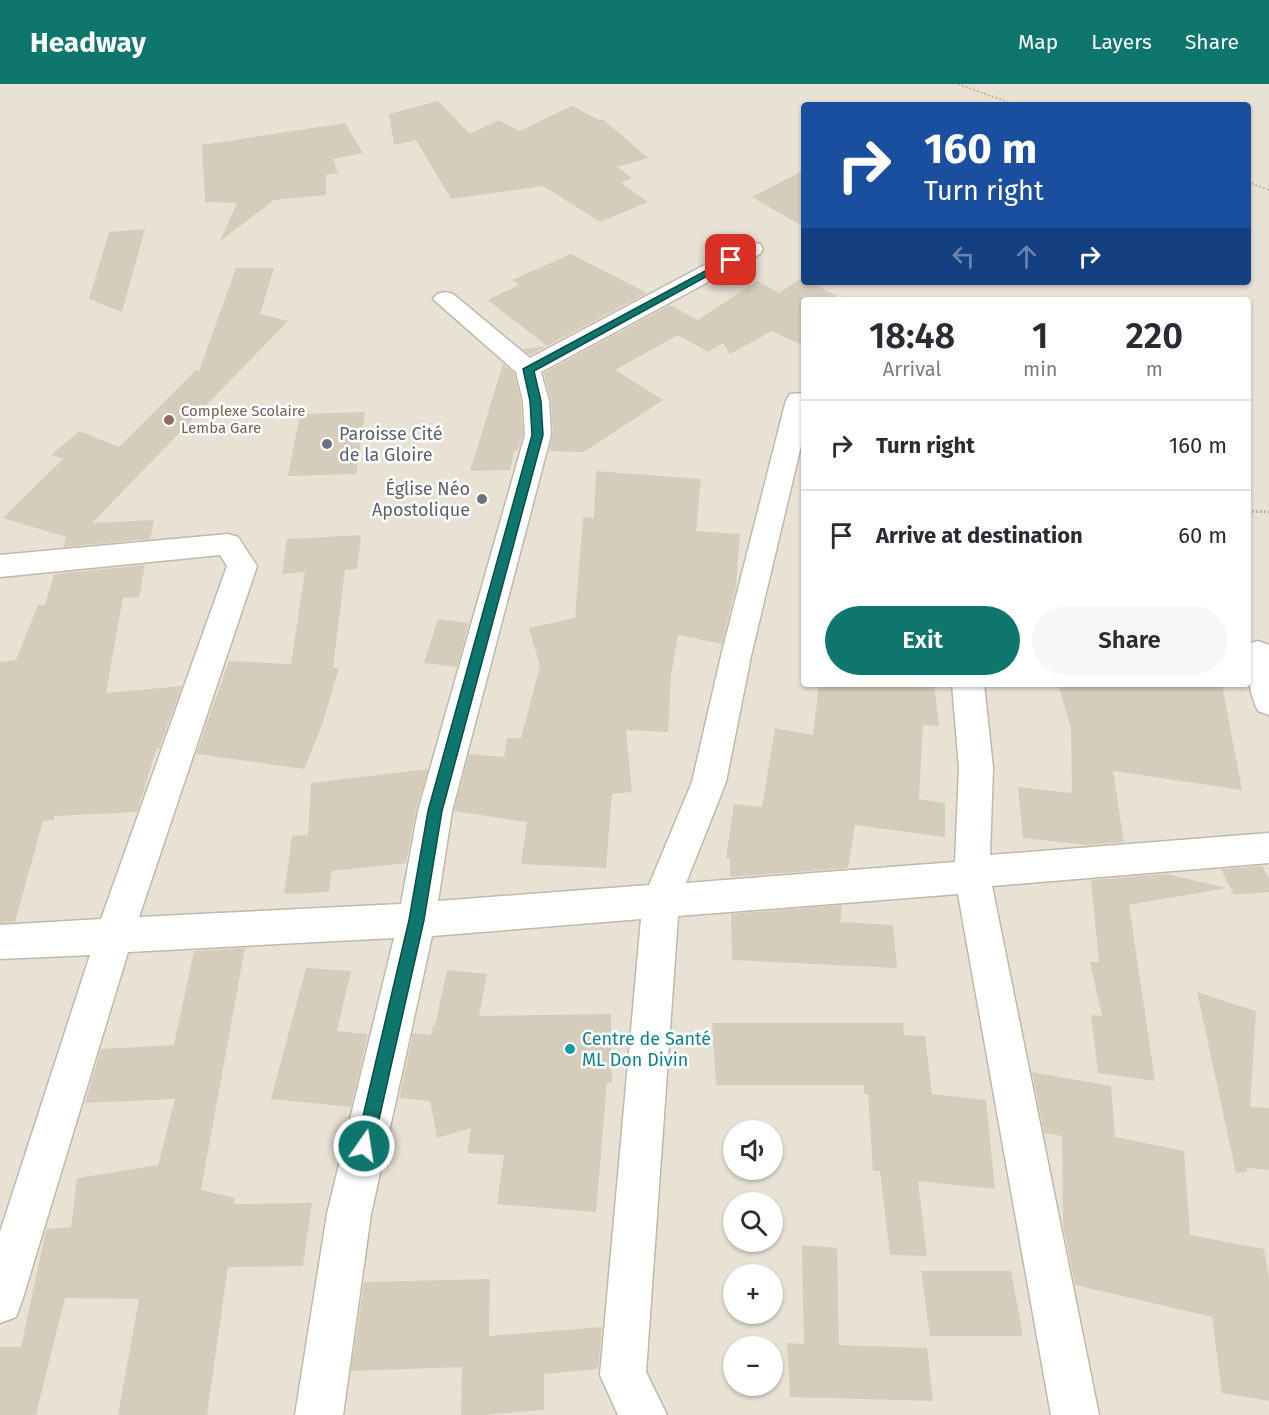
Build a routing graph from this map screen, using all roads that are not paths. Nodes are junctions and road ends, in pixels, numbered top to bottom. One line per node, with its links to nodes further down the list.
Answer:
1 (752, 249): 3 (street)
2 (445, 299): 3 (street)
3 (528, 369): 12 (street)
4 (799, 400): 11 (street)
5 (0, 566): 13 (street)
6 (1258, 653): 8 (street)
7 (968, 687): 10 (street)
8 (1269, 702)
9 (1269, 848): 10 (street)
10 (972, 877): 11 (street); 18 (street)
11 (661, 900): 12 (street); 17 (street)
12 (417, 920): 13 (street); 16 (street)
13 (114, 936): 14 (street); 15 (street)
14 (0, 942)
15 (0, 1301)
16 (319, 1415)
17 (643, 1415)
18 (1076, 1415)

